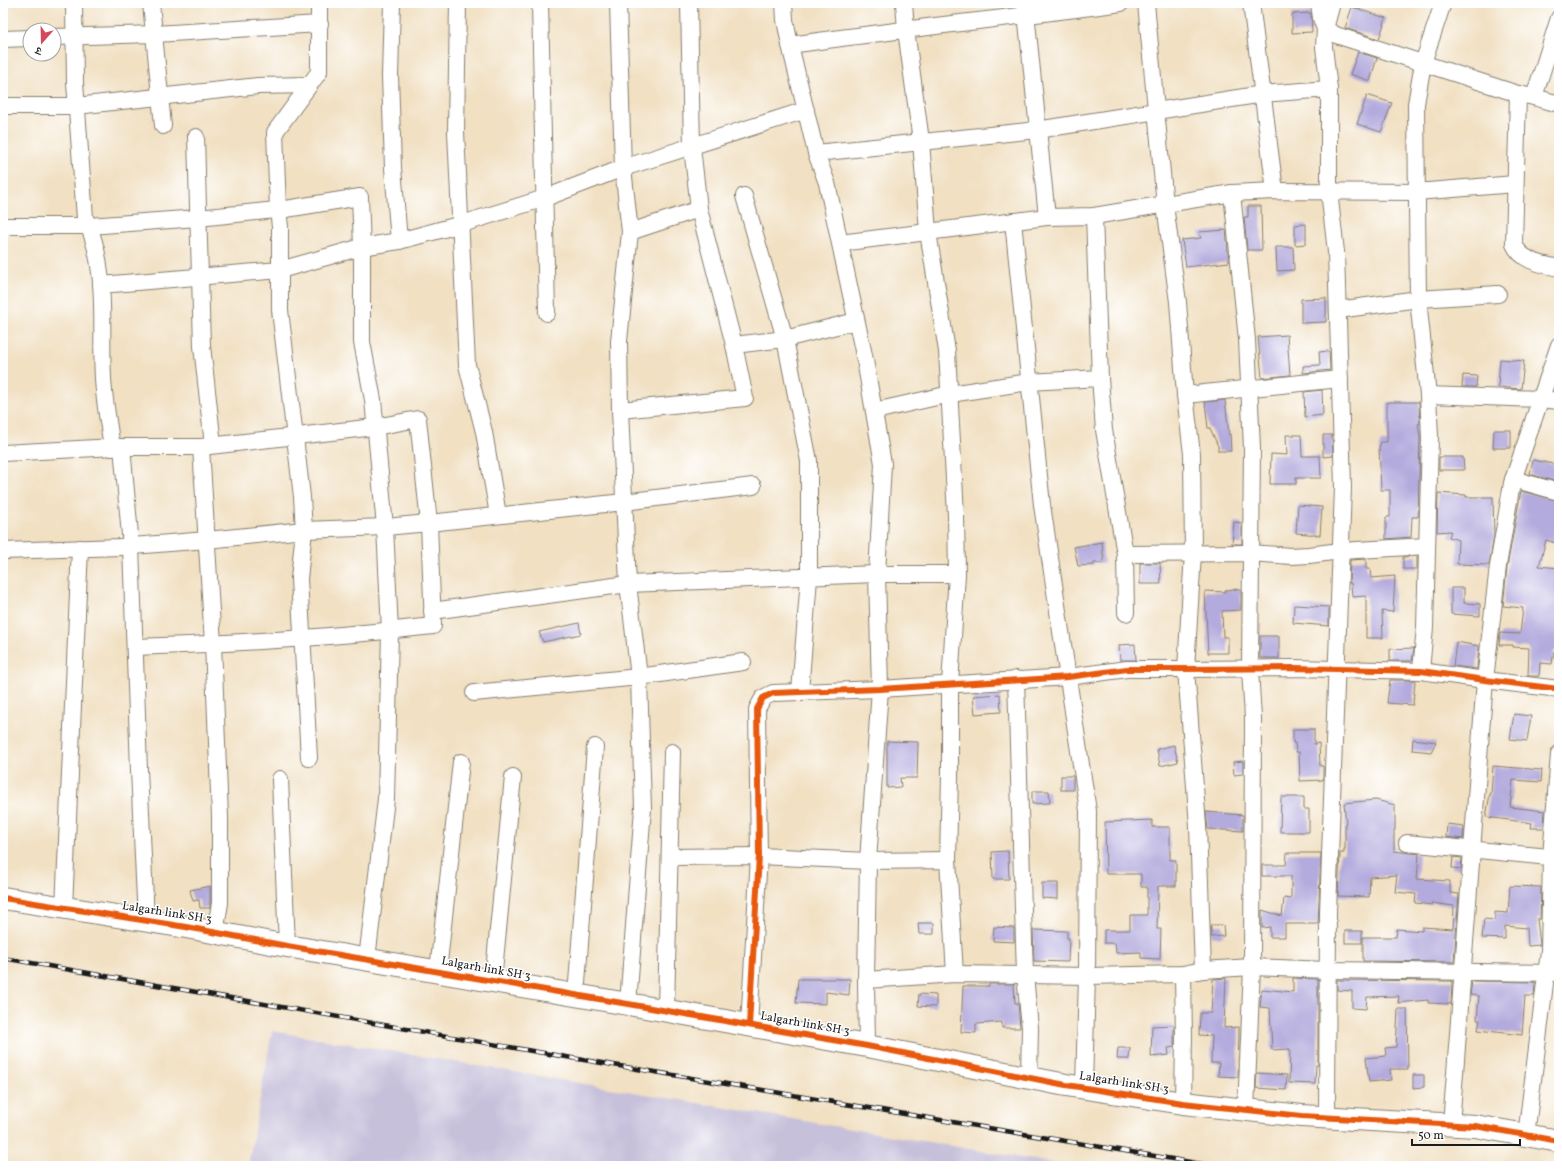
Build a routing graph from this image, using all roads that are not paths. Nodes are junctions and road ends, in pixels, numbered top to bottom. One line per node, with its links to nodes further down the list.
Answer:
1 (74, 3): 24 (street)
2 (151, 3): 22 (street)
3 (319, 3): 19 (street)
4 (392, 3): 66 (street)
5 (458, 3): 61 (street)
6 (540, 3): 53 (street)
7 (618, 3): 46 (street)
8 (689, 3): 44 (street)
9 (784, 3): 27 (street)
10 (904, 3): 21 (street)
11 (1121, 3): 17 (street)
12 (1146, 3): 39 (street)
13 (1251, 3): 31 (street)
14 (1319, 3): 20 (street)
15 (1332, 3): 20 (street)
16 (1443, 3): 28 (street)
17 (1026, 10): 21 (street); 41 (street)
18 (1559, 18): 34 (street)
19 (320, 24): 22 (street); 29 (street)
20 (1326, 29): 28 (street); 30 (street)
21 (906, 30): 27 (street); 43 (street)
22 (154, 34): 24 (street); 33 (street)
23 (62, 37): 24 (street)
24 (75, 37): 37 (street)
25 (22, 38): 26 (street)
26 (3, 39)
27 (790, 45): 38 (street)
28 (1423, 63): 32 (street); 50 (street)
29 (308, 85): 33 (street); 56 (street)
30 (1329, 88): 31 (street); 49 (street)
31 (1263, 94): 39 (street); 48 (street)
32 (1518, 94): 34 (street); 47 (street)
33 (160, 97): 37 (street); 40 (street)
34 (1534, 97): 35 (street)
35 (1559, 104)
36 (3, 106): 37 (street)
37 (76, 106): 63 (street)
38 (806, 110): 44 (street); 45 (street)
39 (1156, 110): 41 (street); 54 (street)
40 (163, 126)
41 (1037, 130): 43 (street); 58 (street)
42 (196, 137): 59 (street)
43 (921, 141): 45 (street); 65 (street)
44 (692, 147): 46 (street); 55 (street)
45 (816, 153): 67 (street)
46 (623, 168): 53 (street); 64 (street)
47 (1515, 184): 50 (street); 69 (street)
48 (1275, 190): 49 (street); 51 (street)
49 (1329, 191): 50 (street); 75 (street)
50 (1416, 192): 74 (street)
51 (1232, 193): 54 (street); 84 (street)
52 (744, 196): 78 (street)
53 (545, 198): 61 (street); 76 (street)
54 (1165, 205): 57 (street); 86 (street)
55 (699, 209): 64 (street); 79 (street)
56 (278, 210): 59 (street); 68 (street); 70 (street)
57 (1094, 216): 58 (street); 81 (street)
58 (1047, 217): 60 (street)
59 (198, 218): 63 (street); 71 (street)
60 (1013, 221): 65 (street); 83 (street)
61 (462, 224): 66 (street); 101 (street)
62 (3, 226): 63 (street)
63 (89, 226): 72 (street)
64 (630, 232): 90 (street)
65 (928, 232): 67 (street); 85 (street)
66 (398, 241): 68 (street)
67 (840, 243): 77 (street)
68 (362, 247): 70 (street); 92 (street)
69 (1559, 268)
70 (280, 270): 71 (street); 93 (street)
71 (200, 277): 72 (street); 94 (street)
72 (101, 285): 95 (street)
73 (1498, 294): 74 (street)
74 (1418, 299): 75 (street); 87 (street)
75 (1338, 310): 82 (street)
76 (547, 313)
77 (856, 321): 78 (street); 91 (street)
78 (785, 339): 79 (street); 116 (street)
79 (734, 344): 90 (street)
80 (1559, 345): 88 (street)
81 (1100, 378): 83 (street); 113 (street)
82 (1340, 379): 84 (street); 110 (street)
83 (1028, 382): 85 (street); 130 (street)
84 (1249, 389): 86 (street); 112 (street)
85 (950, 394): 91 (street); 115 (street)
86 (1185, 395): 111 (street)
87 (1428, 395): 88 (street); 107 (street)
88 (1540, 399): 89 (street); 97 (street)
89 (1559, 402)
90 (620, 410): 100 (street)
91 (875, 411): 114 (street)
92 (375, 426): 93 (street); 102 (street); 103 (street)
93 (294, 435): 94 (street); 104 (street)
94 (207, 446): 95 (street); 105 (street)
95 (117, 448): 96 (street); 106 (street)
96 (3, 453)
97 (1513, 479): 99 (street); 132 (street)
98 (753, 486): 100 (street)
99 (1559, 492)
100 (624, 502): 101 (street); 117 (street)
101 (498, 515): 102 (street)
102 (429, 523): 103 (street); 118 (street)
103 (385, 527): 104 (street); 120 (street)
104 (304, 530): 105 (street); 121 (street)
105 (207, 540): 106 (street); 122 (street)
106 (131, 546): 108 (street); 123 (street)
107 (1427, 546): 110 (street); 128 (street)
108 (80, 548): 109 (street); 153 (street)
109 (3, 551)
110 (1340, 551): 112 (street); 127 (street)
111 (1193, 553): 112 (street); 113 (street); 125 (street)
112 (1250, 553): 126 (street)
113 (1125, 554): 119 (street)
114 (877, 574): 115 (street); 116 (street); 134 (street)
115 (957, 574): 133 (street)
116 (809, 578): 117 (street); 136 (street)
117 (628, 584): 118 (street); 129 (street)
118 (432, 611): 120 (street)
119 (1126, 613)
120 (390, 631): 121 (street); 157 (street)
121 (303, 638): 122 (street); 141 (street)
122 (213, 644): 123 (street); 155 (street)
123 (135, 647): 154 (street)
124 (743, 662): 129 (street)
125 (1186, 669): 126 (street); 130 (street); 159 (street)
126 (1250, 669): 127 (street); 158 (street)
127 (1337, 669): 128 (street); 160 (street)
128 (1422, 670): 132 (street)
129 (639, 677): 137 (street); 171 (street)
130 (1068, 677): 131 (street); 167 (street)
131 (1016, 679): 133 (street); 166 (street)
132 (1485, 680): 135 (street); 146 (street)
133 (950, 684): 134 (street); 150 (street)
134 (880, 689): 136 (street); 151 (street)
135 (1559, 689)
136 (800, 692): 148 (street)
137 (474, 693)
138 (596, 747): 170 (street)
139 (672, 752): 147 (street)
140 (1559, 754): 149 (street)
141 (309, 758)
142 (460, 762): 161 (street)
143 (512, 777): 169 (street)
144 (280, 779): 156 (street)
145 (1407, 843): 146 (street)
146 (1472, 848): 149 (street); 162 (street)
147 (670, 856): 148 (street); 172 (street)
148 (759, 856): 151 (street); 173 (street)
149 (1555, 857): 163 (street)
150 (948, 860): 151 (street); 164 (street)
151 (868, 861): 168 (street)
152 (3, 898): 153 (street, Lalgarh link SH 3)
153 (64, 908): 154 (street, Lalgarh link SH 3)
154 (146, 921): 155 (street, Lalgarh link SH 3)
155 (215, 932): 156 (street, Lalgarh link SH 3)
156 (287, 946): 157 (street, Lalgarh link SH 3)
157 (366, 959): 161 (street, Lalgarh link SH 3)
158 (1252, 967): 159 (street); 160 (street); 178 (street)
159 (1203, 970): 165 (street)
160 (1328, 970): 162 (street); 179 (street)
161 (438, 971): 169 (street, Lalgarh link SH 3)
162 (1462, 971): 163 (street); 180 (street)
163 (1553, 972): 181 (street)
164 (955, 974): 166 (street); 168 (street)
165 (1182, 974): 167 (street); 177 (street)
166 (1025, 975): 167 (street); 175 (street)
167 (1087, 976): 176 (street)
168 (866, 980): 174 (street)
169 (493, 981): 170 (street, Lalgarh link SH 3)
170 (576, 996): 171 (street, Lalgarh link SH 3)
171 (628, 1004): 172 (street, Lalgarh link SH 3)
172 (666, 1010): 173 (street, Lalgarh link SH 3)
173 (749, 1025): 174 (street, Lalgarh link SH 3)
174 (867, 1046): 175 (street, Lalgarh link SH 3)
175 (1029, 1077): 176 (street, Lalgarh link SH 3)
176 (1084, 1087): 177 (street, Lalgarh link SH 3)
177 (1183, 1103): 178 (street, Lalgarh link SH 3)
178 (1246, 1110): 179 (street, Lalgarh link SH 3)
179 (1327, 1117): 180 (street, Lalgarh link SH 3)
180 (1451, 1125): 181 (street, Lalgarh link SH 3)
181 (1526, 1136): 182 (street, Lalgarh link SH 3)
182 (1559, 1141)

